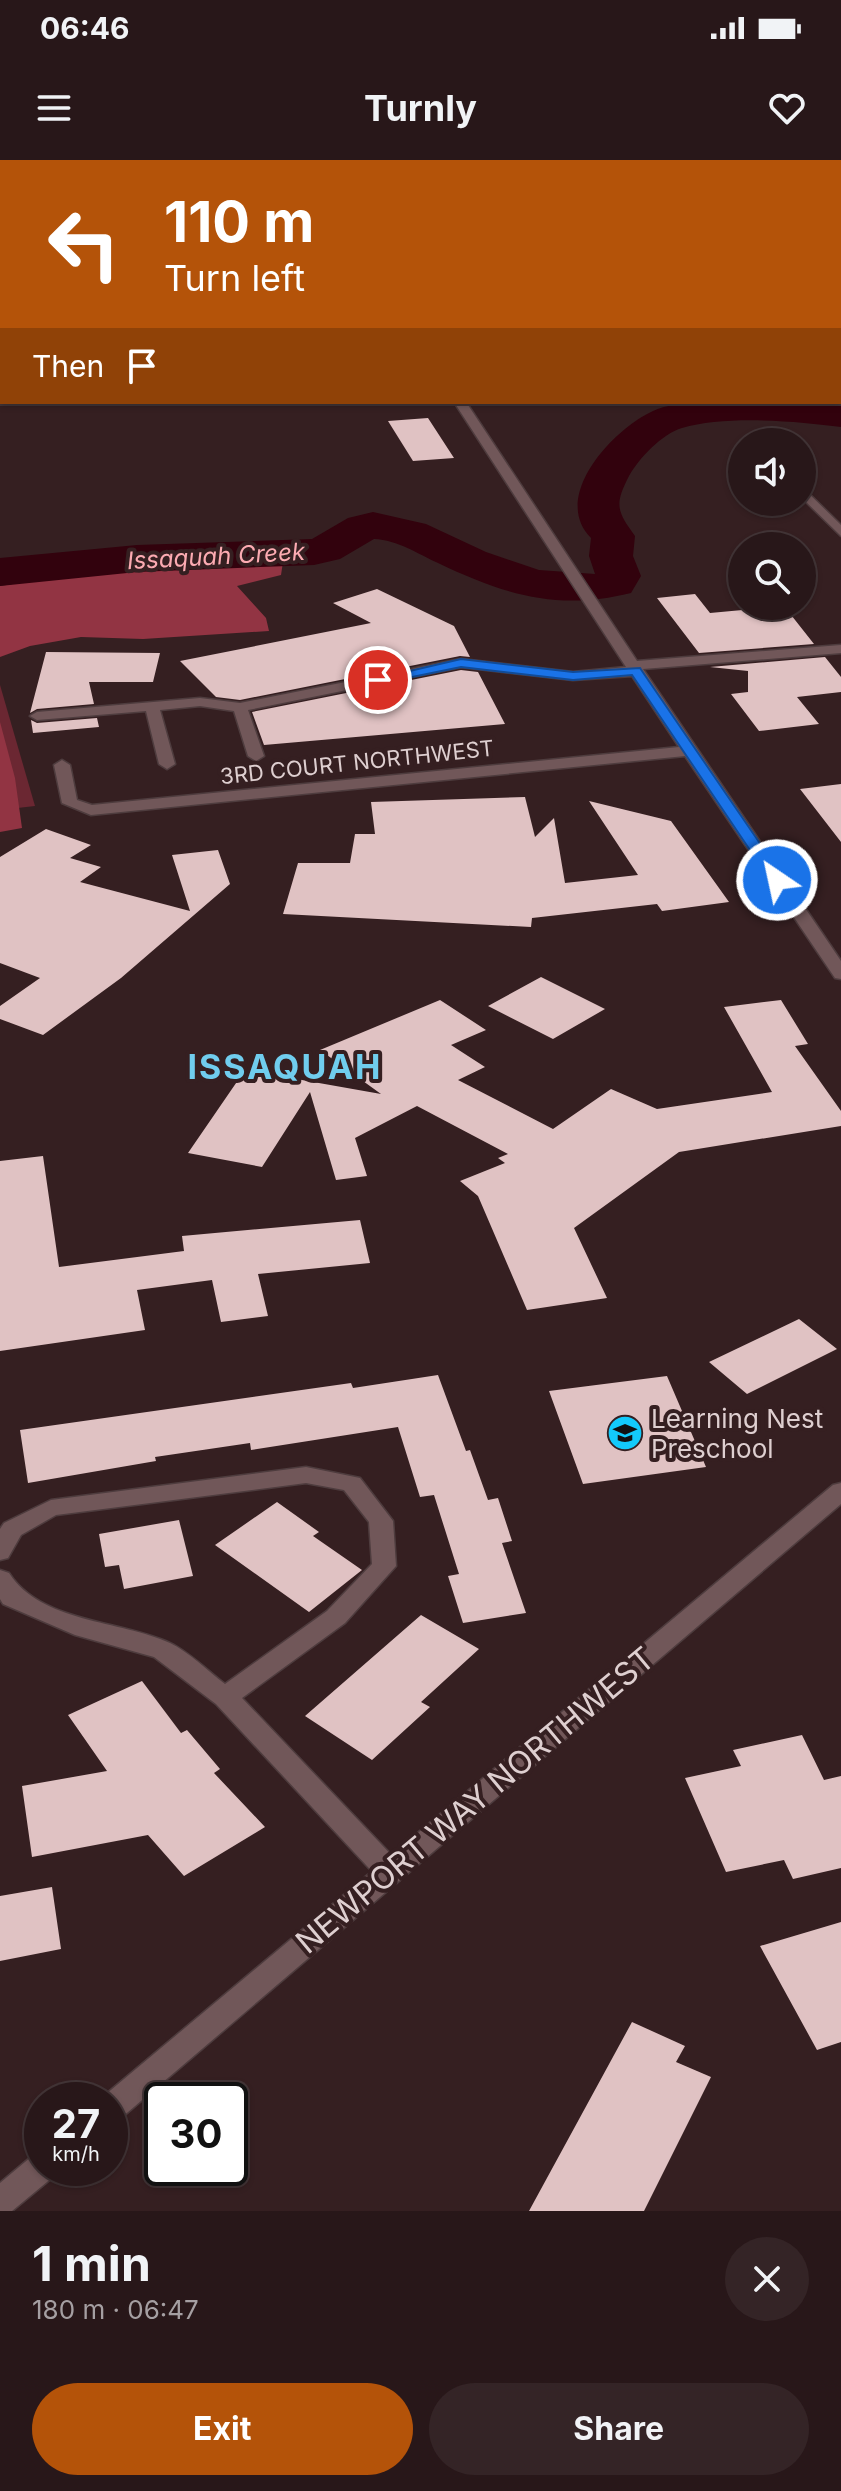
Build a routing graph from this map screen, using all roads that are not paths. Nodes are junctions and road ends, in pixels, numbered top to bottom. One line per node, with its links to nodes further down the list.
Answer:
1 (461, 404): 5 (street)
2 (816, 506): 3 (street)
3 (841, 532)
4 (841, 649): 5 (street)
5 (634, 668): 7 (street); 9 (street)
6 (152, 706): 7 (street); 8 (street); 11 (street)
7 (240, 707): 10 (street)
8 (37, 716)
9 (689, 751): 12 (street, 3RD COURT NORTHWEST); 13 (street)
10 (256, 756)
11 (167, 764)
12 (62, 765)
13 (841, 974)
14 (841, 1491): 18 (street, NEWPORT WAY NORTHWEST)
15 (0, 1552): 17 (street)
16 (0, 1579): 17 (street)
17 (225, 1697): 18 (street)
18 (390, 1872): 19 (street, NEWPORT WAY NORTHWEST)
19 (128, 2094)
20 (24, 2182): 21 (street)
21 (0, 2202)

